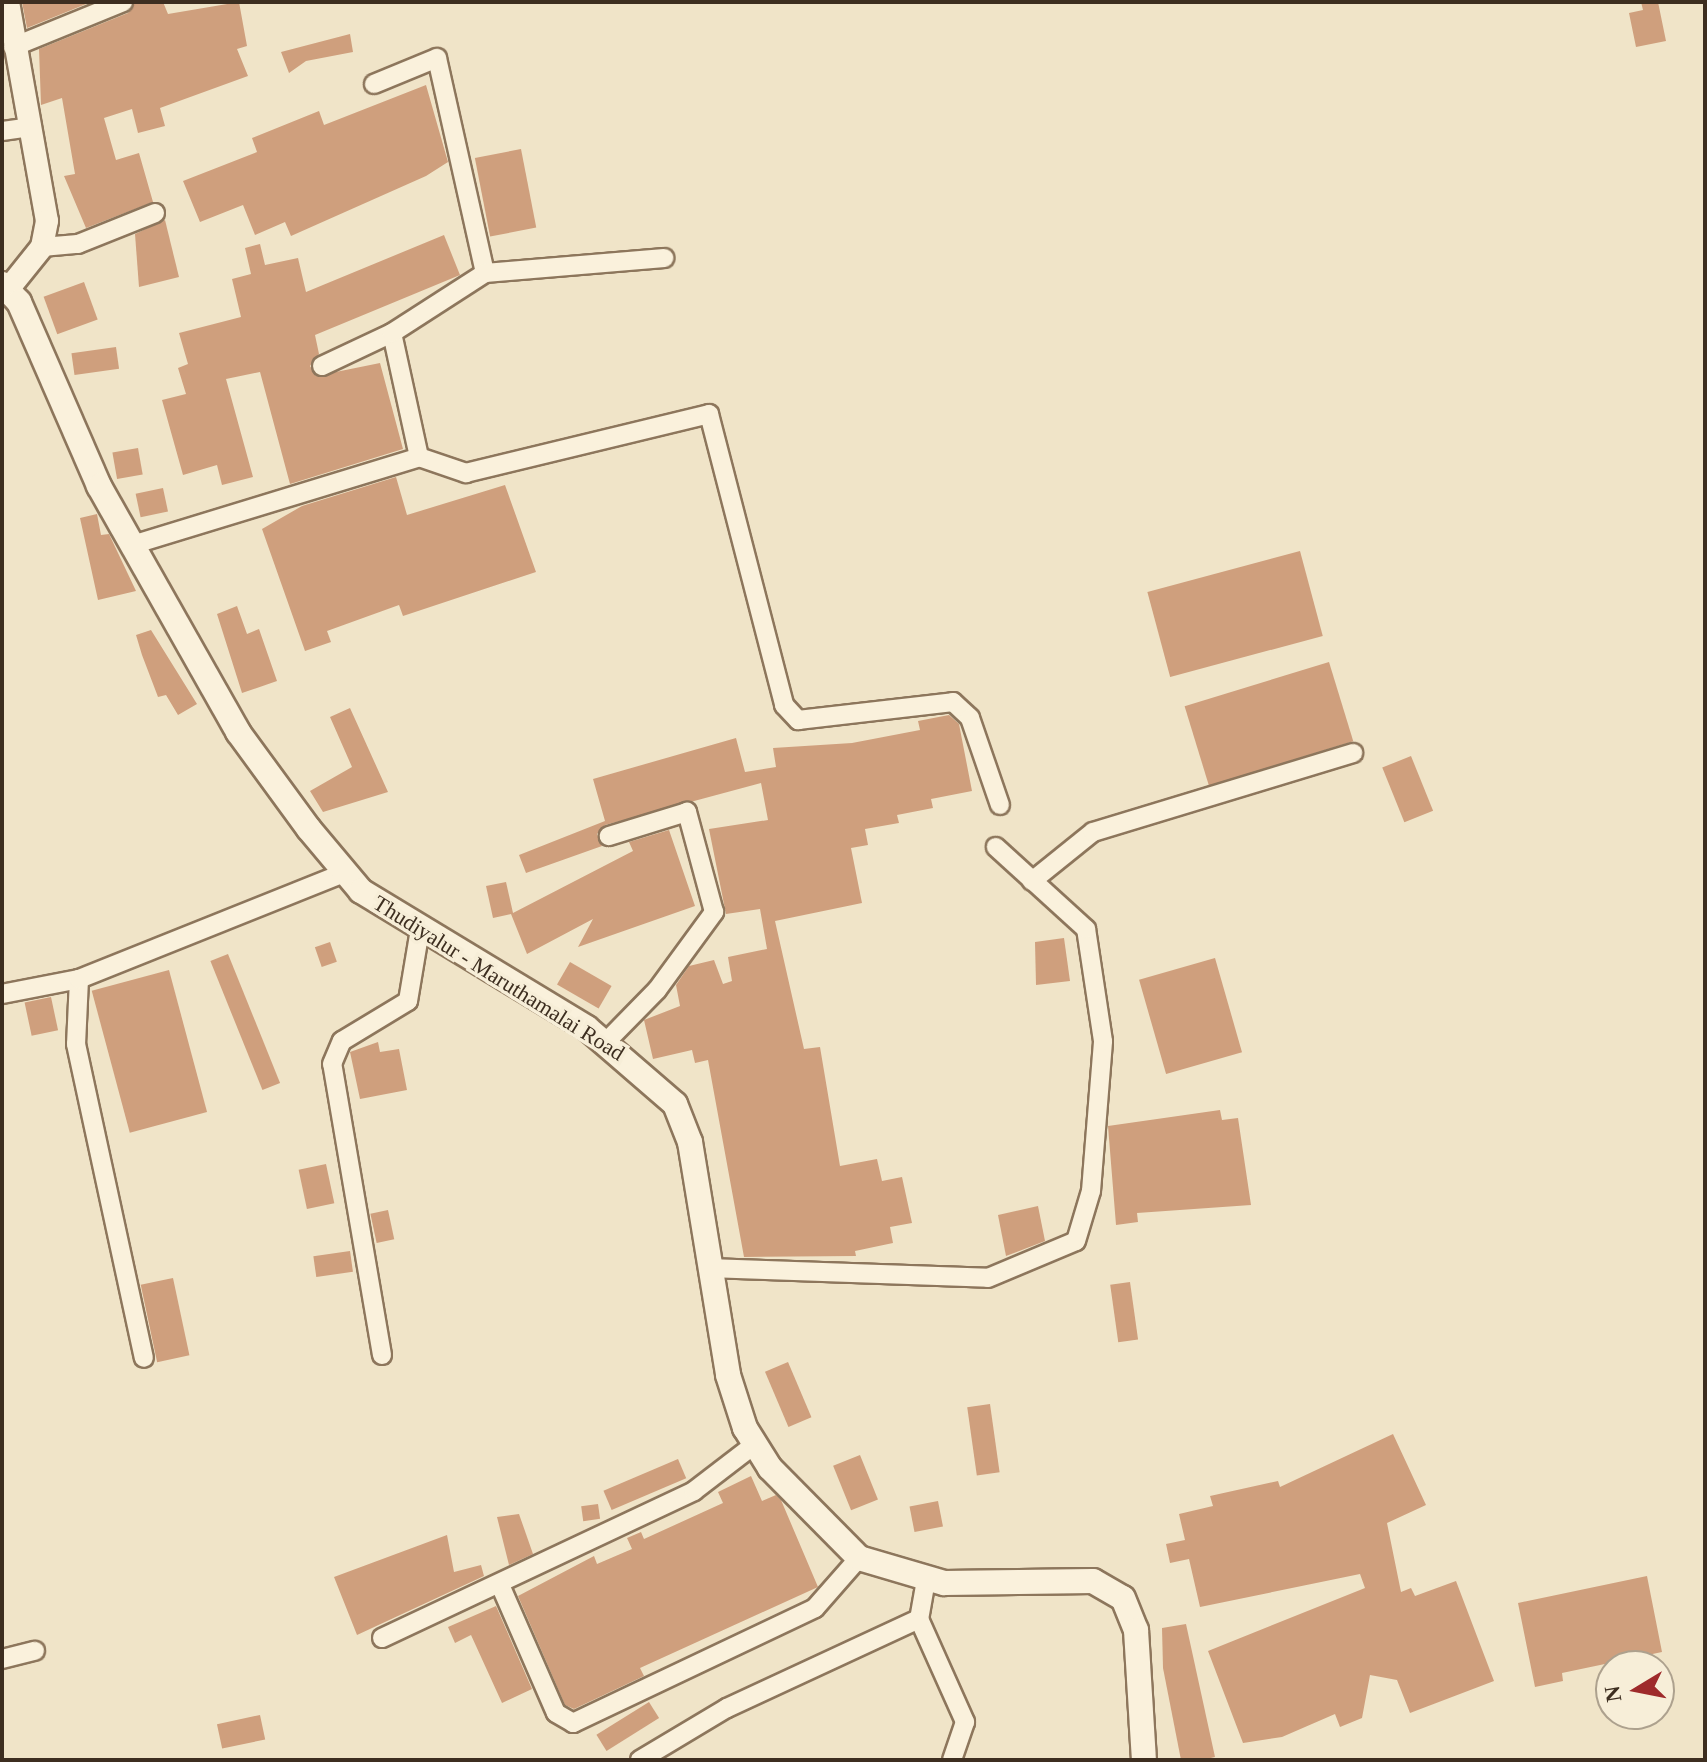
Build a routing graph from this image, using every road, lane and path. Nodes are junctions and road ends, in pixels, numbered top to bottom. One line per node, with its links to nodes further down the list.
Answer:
1 (8, 2): 3 (street)
2 (123, 2): 3 (street)
3 (13, 47): 5 (street)
4 (374, 84): 10 (street)
5 (32, 127): 6 (street); 8 (street)
6 (2, 131)
7 (155, 213): 8 (street)
8 (42, 247): 11 (street)
9 (664, 258): 10 (street)
10 (485, 273): 12 (street)
11 (5, 286): 15 (main road, Thudiyalur - Maruthamalai Road)
12 (392, 333): 13 (street); 14 (street)
13 (322, 366)
14 (419, 457): 15 (street); 17 (street)
15 (132, 545): 20 (main road, Thudiyalur - Maruthamalai Road)
16 (1353, 753): 21 (street)
17 (1000, 805)
18 (609, 836): 25 (street)
19 (996, 847): 21 (street)
20 (346, 872): 22 (main road, Thudiyalur - Maruthamalai Road); 23 (street)
21 (1032, 881): 26 (street)
22 (420, 929): 25 (main road, Thudiyalur - Maruthamalai Road); 27 (street)
23 (79, 979): 24 (street); 28 (street)
24 (2, 994)
25 (606, 1042): 26 (main road, Thudiyalur - Maruthamalai Road)
26 (708, 1268): 29 (main road, Thudiyalur - Maruthamalai Road)
27 (382, 1355)
28 (144, 1358)
29 (755, 1444): 30 (main road, Thudiyalur - Maruthamalai Road); 32 (street)
30 (859, 1558): 31 (main road, Thudiyalur - Maruthamalai Road); 32 (street)
31 (926, 1580): 33 (street); 39 (main road, Thudiyalur - Maruthamalai Road)
32 (501, 1587): 34 (street)
33 (919, 1619): 37 (street); 38 (street)
34 (382, 1638)
35 (35, 1651): 36 (street)
36 (2, 1659)
37 (640, 1760)
38 (952, 1760)
39 (1144, 1760)

